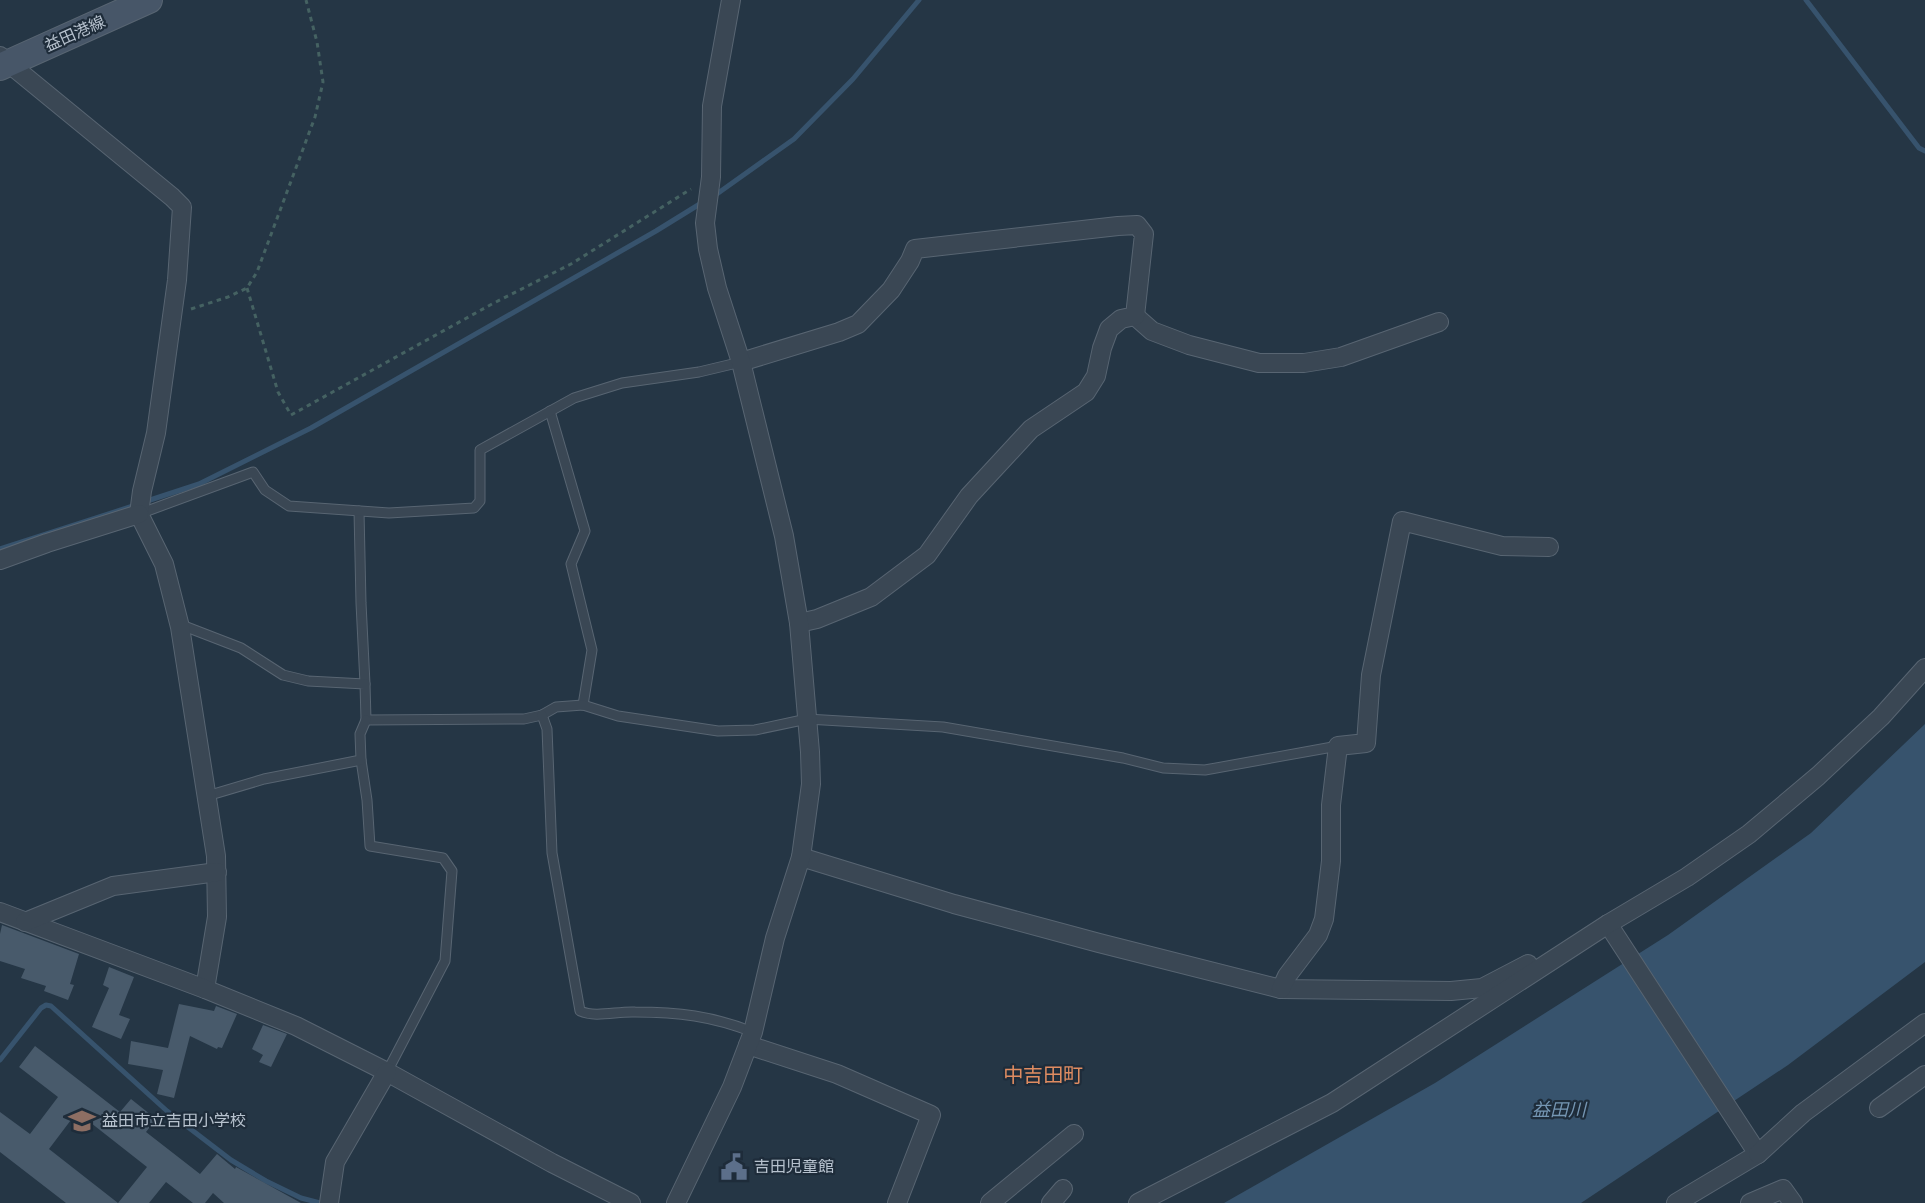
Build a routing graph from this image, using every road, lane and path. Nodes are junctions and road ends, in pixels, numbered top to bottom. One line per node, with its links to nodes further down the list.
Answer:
1 (149, 0): 4 (main road, 益田港線)
2 (306, 0): 6 (path)
3 (730, 0): 5 (street)
4 (2, 62): 7 (street)
5 (711, 177): 6 (path); 10 (street)
6 (247, 288): 7 (path)
7 (172, 314): 13 (street)
8 (1135, 316): 9 (street); 10 (street); 16 (street)
9 (1439, 322)
10 (741, 362): 11 (lane); 16 (street)
11 (550, 411): 12 (lane); 20 (lane)
12 (359, 511): 13 (lane); 19 (lane)
13 (139, 514): 15 (street); 17 (street)
14 (1549, 547): 24 (street)
15 (0, 560)
16 (799, 623): 22 (street)
17 (180, 627): 19 (lane); 26 (street)
18 (1925, 668): 31 (street)
19 (365, 684): 23 (lane)
20 (583, 705): 21 (lane); 22 (lane)
21 (542, 715): 23 (lane); 36 (lane)
22 (807, 719): 24 (lane); 27 (street)
23 (366, 720): 25 (lane)
24 (1338, 746): 34 (street)
25 (361, 760): 26 (lane); 37 (lane)
26 (207, 796): 28 (street)
27 (801, 857): 34 (street); 36 (street)
28 (217, 872): 30 (street); 33 (street)
29 (0, 912): 30 (street)
30 (25, 922): 33 (street)
31 (1612, 930): 32 (street); 41 (street)
32 (1571, 949): 34 (street); 49 (street)
33 (205, 989): 37 (street)
34 (1281, 989)
35 (1925, 1023): 41 (street)
36 (750, 1038): 45 (street); 46 (street)
37 (387, 1072): 43 (street); 44 (street)
38 (1925, 1075): 39 (street)
39 (1878, 1108)
40 (1074, 1134): 47 (street)
41 (1758, 1154): 50 (street)
42 (1063, 1189): 48 (street)
43 (329, 1203)
44 (632, 1203)
45 (676, 1203)
46 (897, 1203)
47 (990, 1203)
48 (1051, 1203)
49 (1138, 1203)
50 (1676, 1203)
51 (1750, 1203): 52 (street)
52 (1793, 1203)

